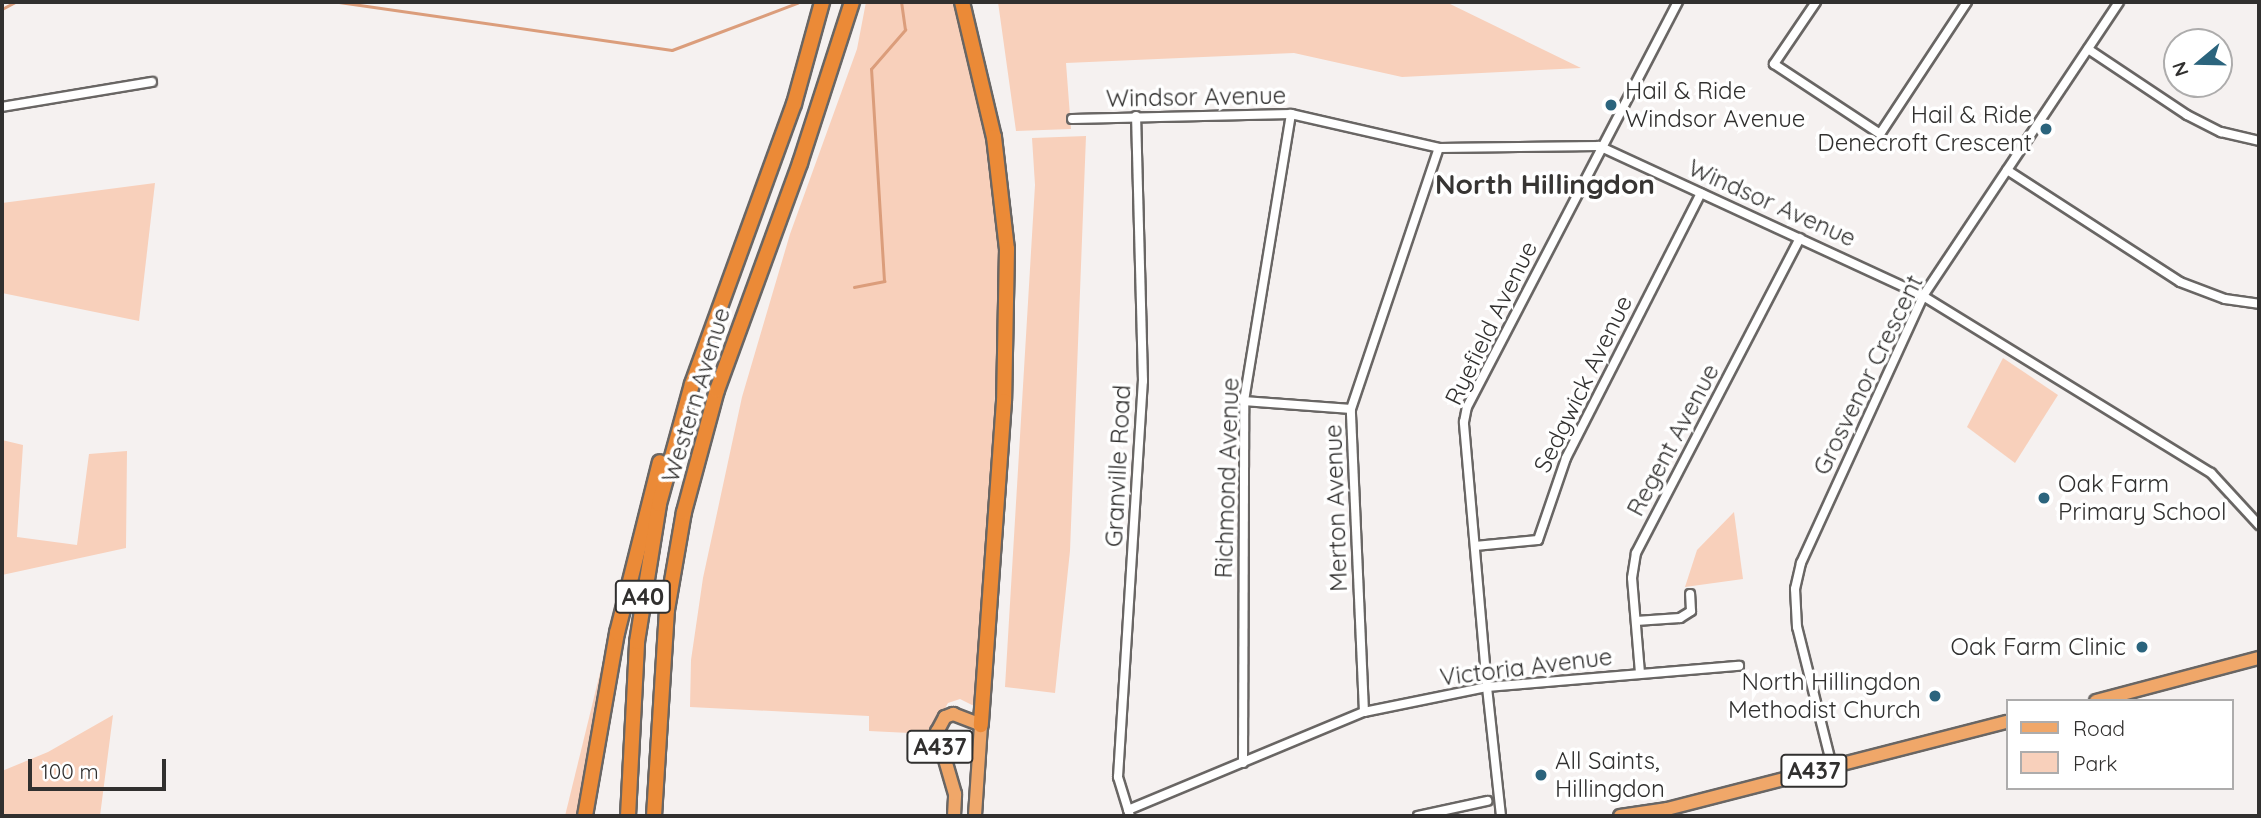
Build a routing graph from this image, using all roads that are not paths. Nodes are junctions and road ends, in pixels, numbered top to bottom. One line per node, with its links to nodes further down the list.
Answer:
1 (821, 2): 22 (highway, Western Avenue / A40)
2 (852, 2): 45 (highway, Western Avenue / A40)
3 (962, 2): 37 (highway)
4 (1678, 2): 15 (street, Ryefield Avenue)
5 (1816, 2): 6 (street)
6 (1967, 2)
7 (2119, 2): 8 (street, Grosvenor Crescent)
8 (2088, 49): 14 (street); 17 (street, Grosvenor Crescent)
9 (152, 82): 10 (street)
10 (2, 107)
11 (1291, 114): 12 (street, Windsor Avenue); 16 (street, Windsor Avenue); 23 (street, Richmond Avenue)
12 (1136, 116): 13 (street, Windsor Avenue); 41 (street, Granville Road)
13 (1072, 119)
14 (2259, 141)
15 (1599, 146): 16 (street, Windsor Avenue); 18 (street, Windsor Avenue); 27 (street, Ryefield Avenue)
16 (1439, 148): 24 (street, Merton Avenue)
17 (2007, 170): 20 (street, Grosvenor Crescent); 21 (street)
18 (1701, 192): 19 (street, Windsor Avenue); 27 (street, Sedgwick Avenue)
19 (1800, 238): 20 (street, Windsor Avenue); 29 (street, Regent Avenue)
20 (1923, 296): 25 (street, Windsor Avenue); 39 (street, Grosvenor Crescent)
21 (2259, 304)
22 (692, 384): 43 (highway); 44 (highway, Western Avenue / A40)
23 (1244, 401): 24 (street); 38 (street, Richmond Avenue)
24 (1352, 409): 35 (street, Merton Avenue)
25 (2257, 514): 26 (street, Windsor Avenue)
26 (2259, 525)
27 (1475, 546): 33 (street, Ryefield Avenue)
28 (1690, 594): 29 (street)
29 (1636, 621): 32 (street, Regent Avenue)
30 (2259, 658): 34 (main road)
31 (1739, 666): 32 (street, Victoria Avenue)
32 (1640, 673): 33 (street, Victoria Avenue)
33 (1486, 687): 35 (street, Victoria Avenue); 49 (street, Ryefield Avenue)
34 (2104, 699)
35 (1364, 712): 38 (street, Victoria Avenue)
36 (2006, 722): 39 (main road, A437)
37 (981, 725): 46 (main road, A437); 47 (main road, A437)
38 (1243, 763): 41 (street, Victoria Avenue)
39 (1832, 766): 42 (main road, A437)
40 (1486, 801): 48 (street)
41 (1129, 813)
42 (1669, 813): 50 (main road, A437)
43 (585, 816)
44 (628, 816)
45 (654, 816)
46 (954, 816)
47 (975, 816)
48 (1418, 816)
49 (1501, 816)
50 (1620, 816)

